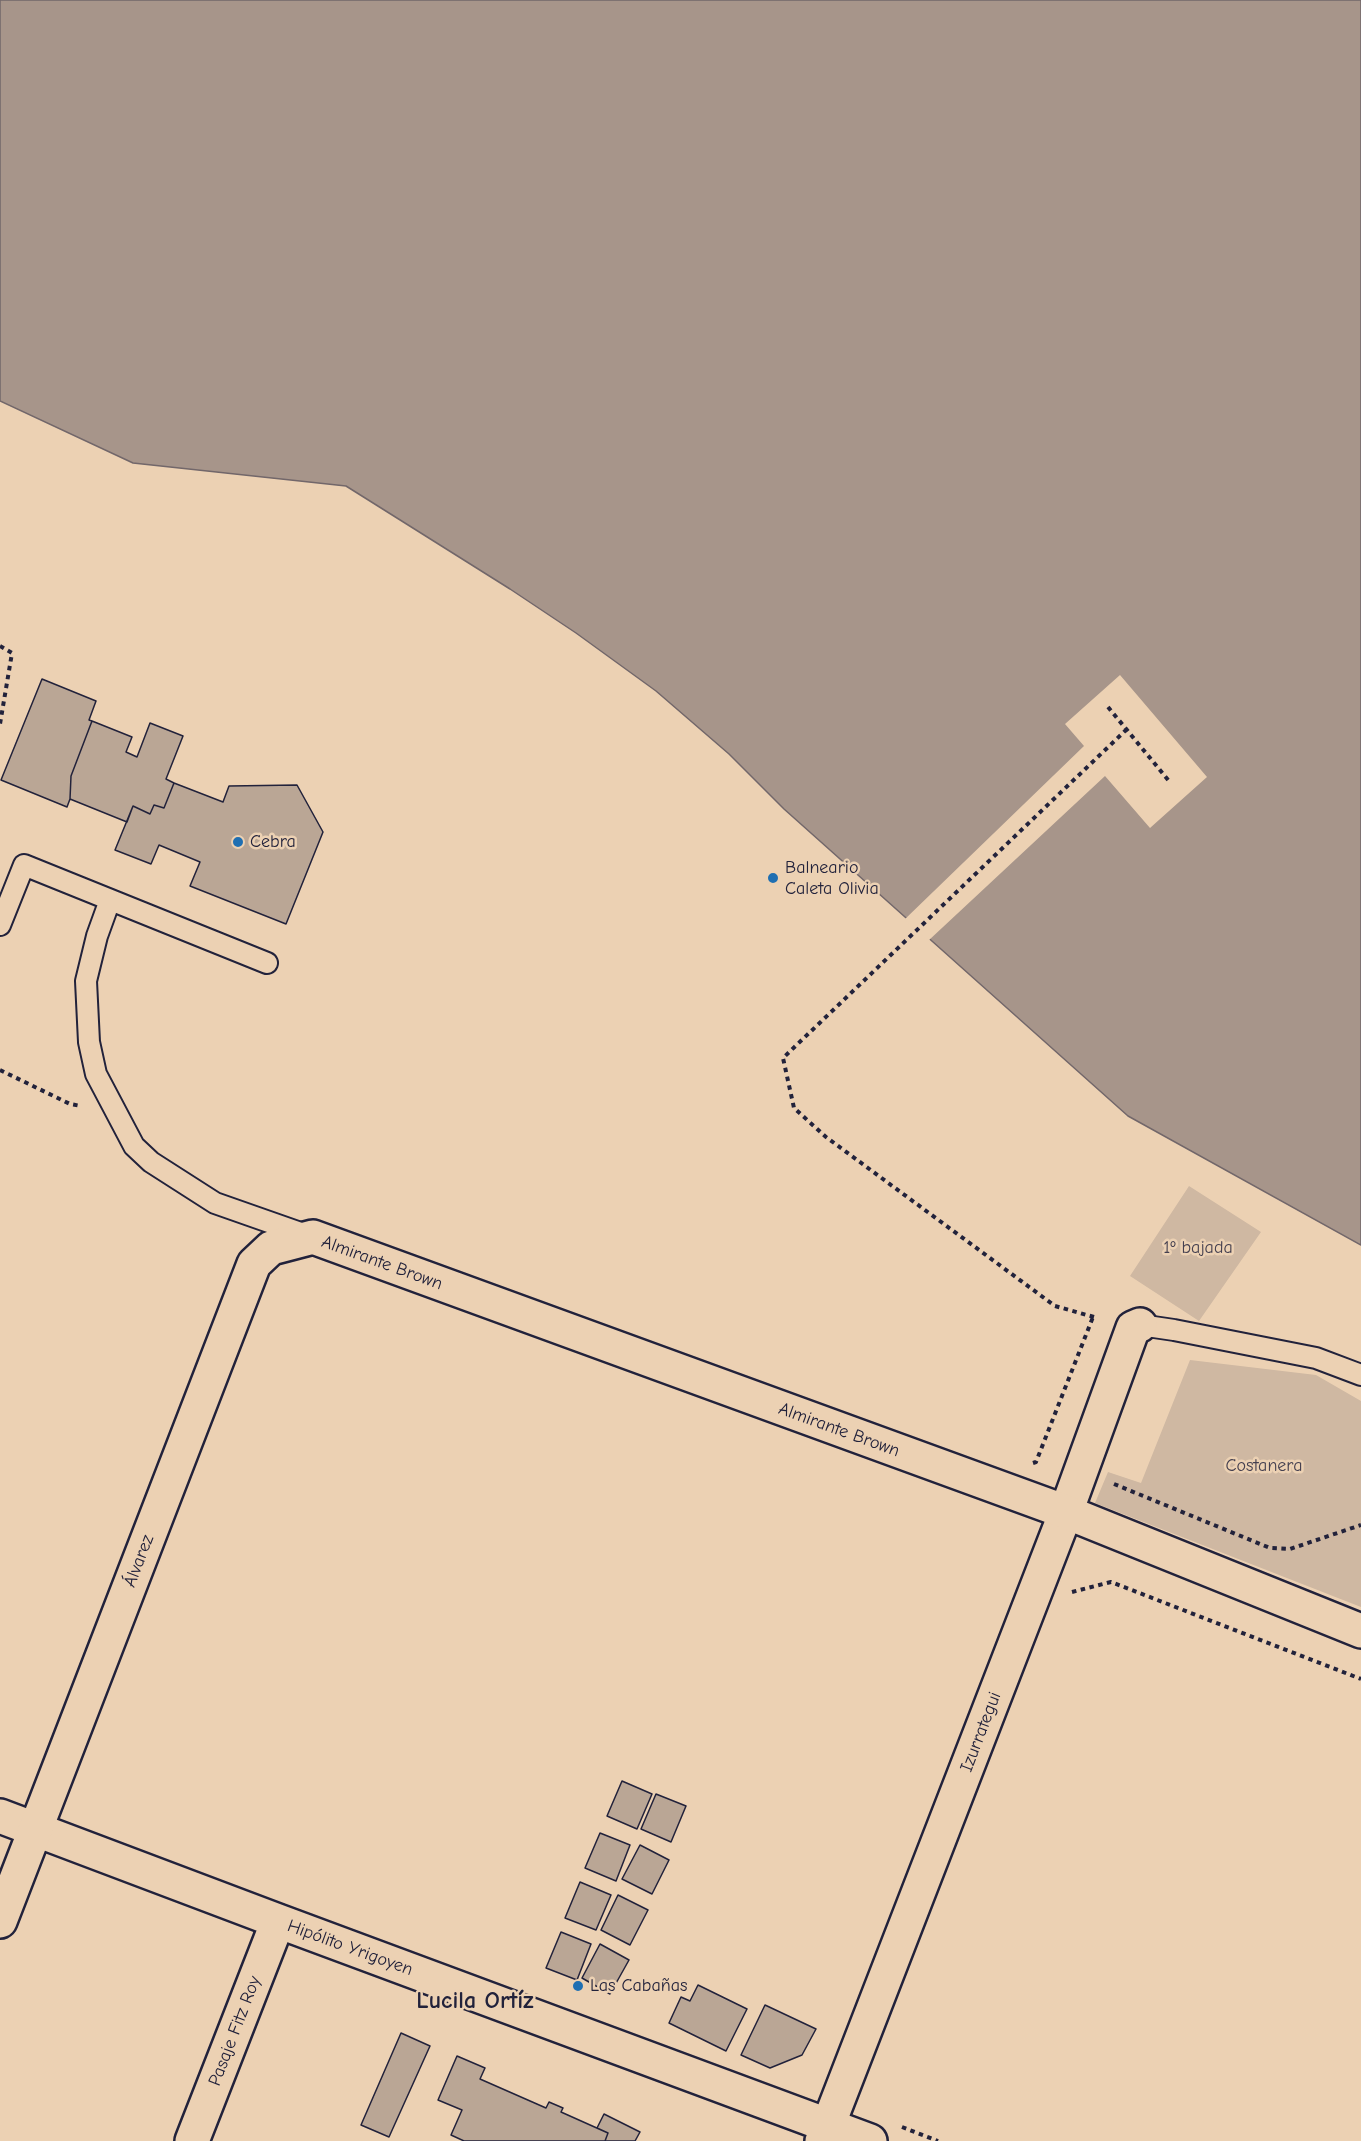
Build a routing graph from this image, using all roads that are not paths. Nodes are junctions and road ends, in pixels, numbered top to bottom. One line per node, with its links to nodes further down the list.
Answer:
1 (110, 900): 2 (lane); 3 (lane); 4 (lane)
2 (0, 925)
3 (267, 963)
4 (313, 1237): 7 (street, Almirante Brown); 10 (street, Álvarez)
5 (1136, 1327): 6 (lane); 7 (street, Izurrategui)
6 (1361, 1375)
7 (1066, 1512): 8 (street, Almirante Brown); 13 (street, Izurrategui)
8 (1361, 1631)
9 (0, 1816): 10 (street, Hipólito Yrigoyen)
10 (36, 1829): 11 (street, Álvarez); 12 (street, Hipólito Yrigoyen)
11 (0, 1921)
12 (278, 1922): 13 (street, Hipólito Yrigoyen); 14 (street, Pasaje Fitz Roy)
13 (825, 2133): 15 (street, Hipólito Yrigoyen)
14 (192, 2141)
15 (870, 2141)

